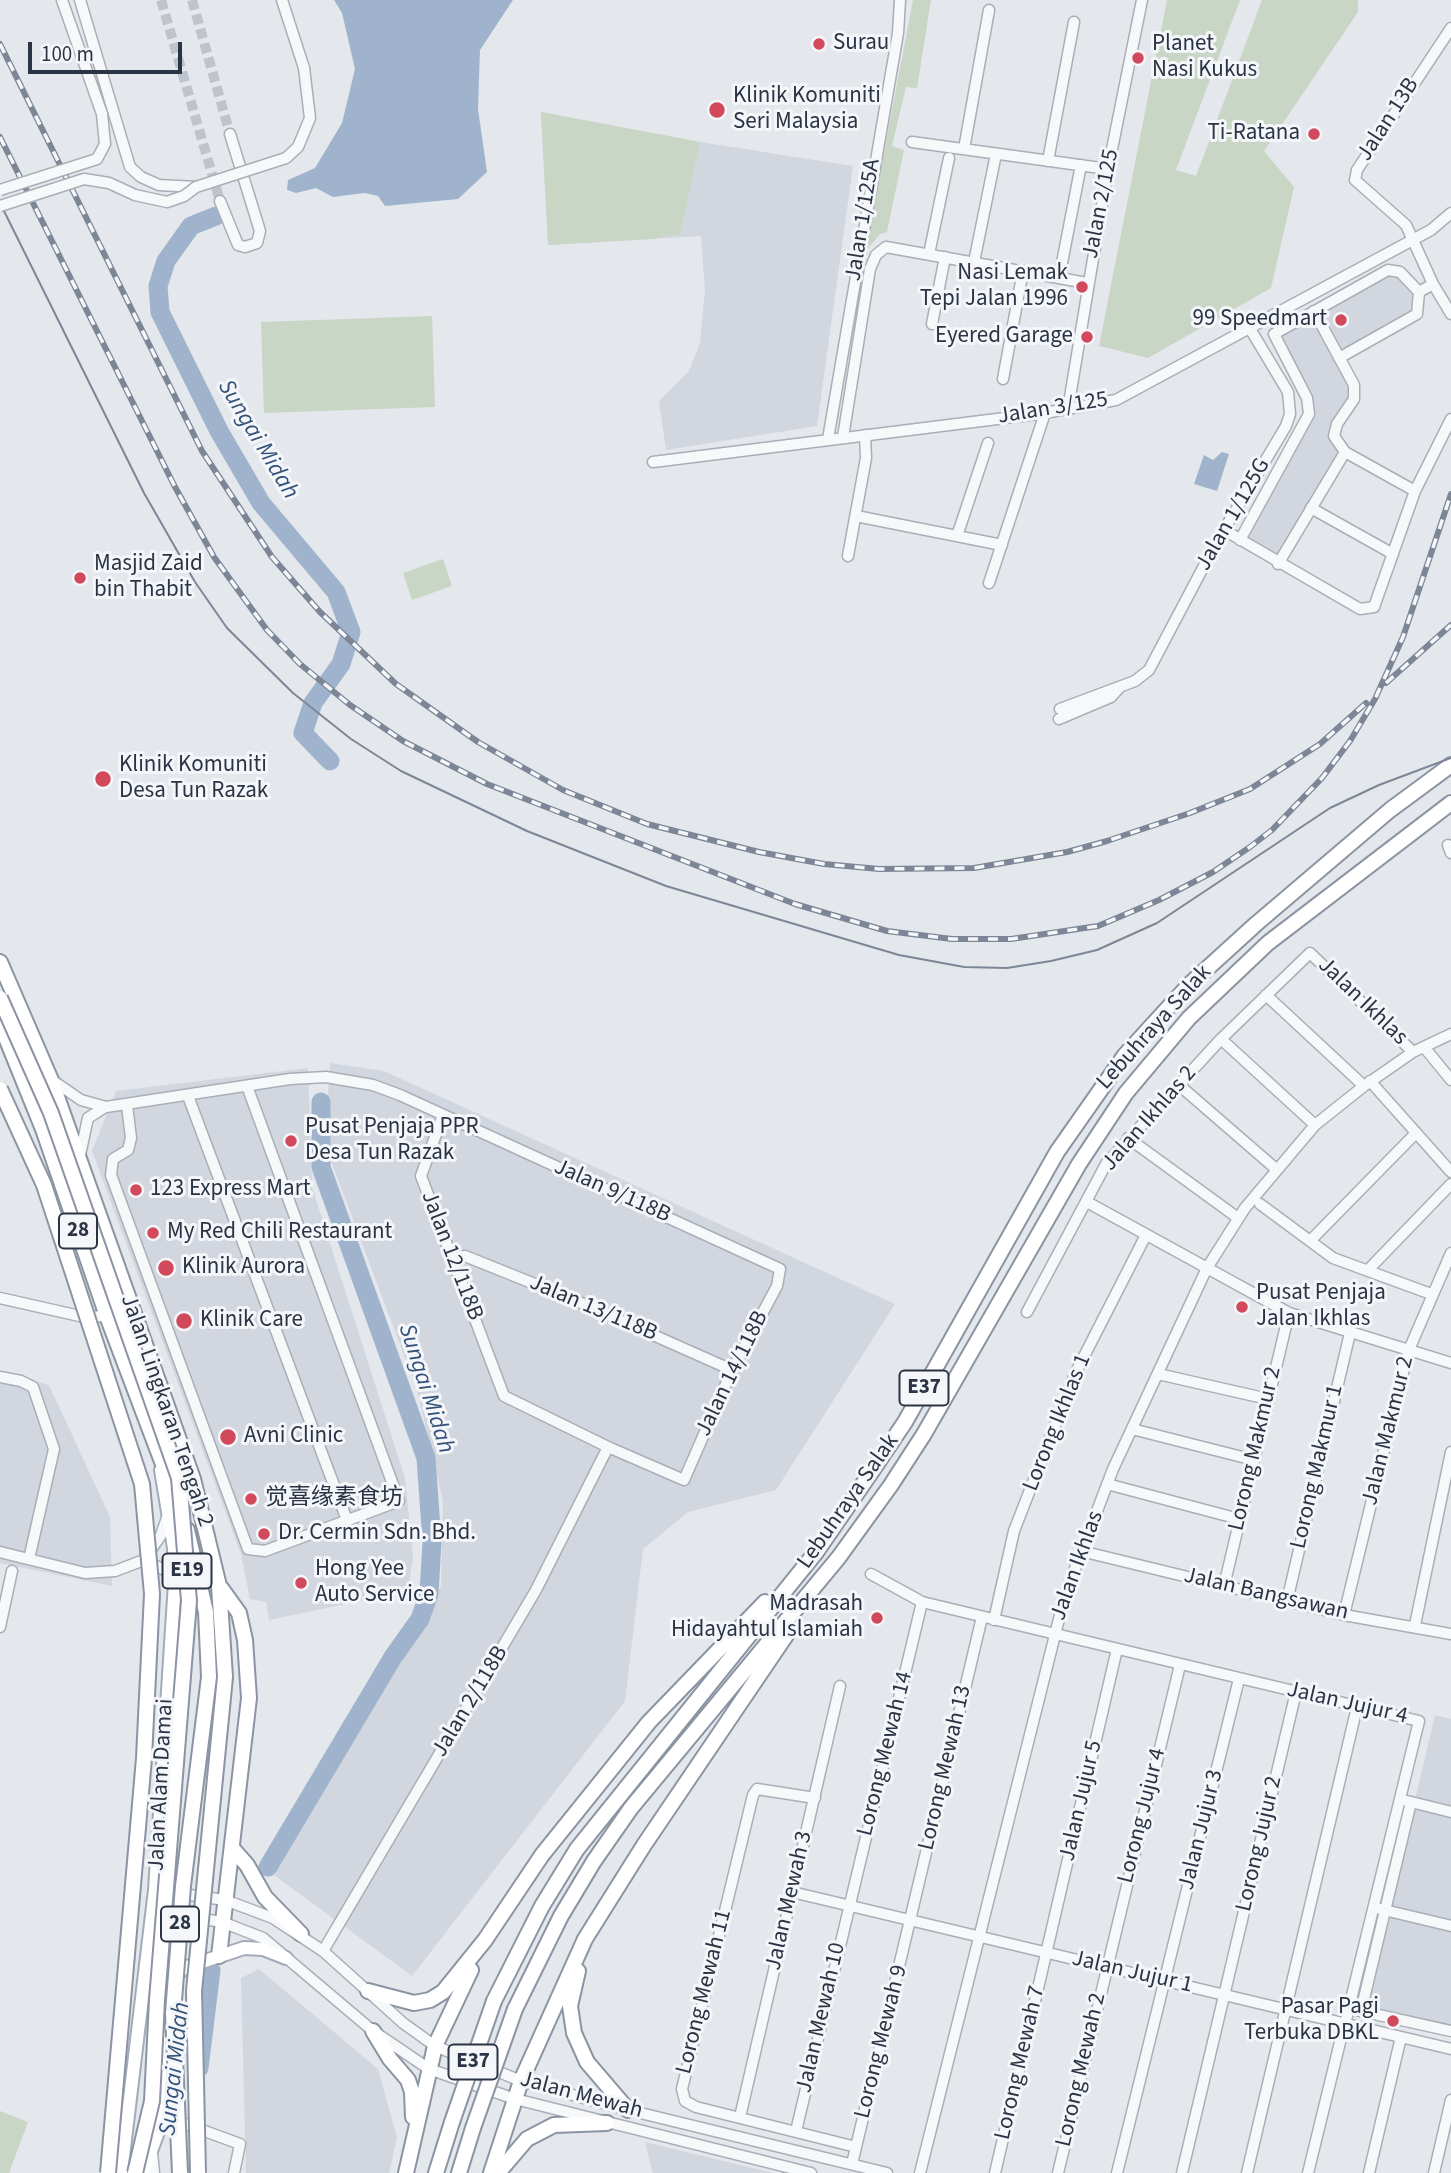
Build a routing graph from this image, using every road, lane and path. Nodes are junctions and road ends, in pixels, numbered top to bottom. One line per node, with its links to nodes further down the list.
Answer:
1 (62, 0): 10 (street)
2 (80, 0): 9 (street)
3 (282, 0): 21 (street, bridge)
4 (900, 0): 46 (street, Jalan 1/125A)
5 (1142, 0): 18 (street, Jalan 2/125)
6 (989, 10): 13 (street)
7 (1074, 22): 16 (street)
8 (1451, 29): 26 (street, Jalan 13B)
9 (99, 60): 10 (street); 21 (street)
10 (102, 114): 22 (street, bridge)
11 (230, 134): 19 (street)
12 (912, 142): 13 (street)
13 (964, 149): 14 (street)
14 (996, 154): 16 (street); 29 (street)
15 (949, 158): 27 (street)
16 (1048, 161): 17 (street)
17 (1081, 165): 18 (street); 31 (street)
18 (1108, 169): 32 (street, Jalan 2/125)
19 (242, 171): 20 (street); 23 (street)
20 (214, 179)
21 (196, 187): 24 (street, bridge)
22 (0, 190)
23 (220, 201)
24 (0, 206)
25 (1451, 213): 26 (street, Jalan 3/125)
26 (1413, 237): 33 (street); 38 (street, Jalan 3/125)
27 (929, 254): 28 (street); 45 (street)
28 (944, 257): 29 (street); 37 (street)
29 (974, 262): 30 (street)
30 (1023, 271): 31 (street); 40 (street)
31 (1059, 278): 32 (street)
32 (1087, 283): 41 (street, Jalan 2/125)
33 (1433, 284): 34 (street); 36 (street)
34 (1419, 292): 35 (street); 39 (street)
35 (1314, 311): 39 (street); 55 (street)
36 (1451, 314)
37 (932, 324)
38 (1249, 327): 41 (street, Jalan 3/125); 53 (street, Jalan 1/125G)
39 (1339, 358): 48 (street)
40 (1003, 379)
41 (1068, 409): 42 (street, Jalan 3/125)
42 (1045, 413): 44 (street, Jalan 3/125); 56 (street)
43 (1451, 418): 50 (street)
44 (866, 435): 45 (street, Jalan 3/125); 52 (street)
45 (843, 437): 46 (street, Jalan 3/125)
46 (828, 439): 49 (street, Jalan 3/125)
47 (988, 443): 54 (street)
48 (1345, 452): 50 (street); 51 (street)
49 (653, 462)
50 (1415, 491): 57 (street)
51 (1311, 508): 57 (street); 59 (street)
52 (856, 516): 54 (street); 58 (street)
53 (1224, 530): 55 (street); 61 (street, Jalan 1/125G)
54 (957, 536): 56 (street)
55 (1240, 540): 59 (street)
56 (1002, 545): 60 (street)
57 (1393, 554): 59 (street)
58 (848, 556)
59 (1279, 564)
60 (989, 583)
61 (1063, 713)
62 (1451, 765): 121 (highway, Lebuhraya Salak / E37)
63 (1451, 803): 124 (highway, Lebuhraya Salak / E37)
64 (1310, 953): 66 (street, Jalan Ikhlas 2); 72 (street, Jalan Ikhlas)
65 (0, 962): 73 (highway, Jalan Lingkaran Tengah 2 / 28)
66 (1266, 995): 70 (street, Jalan Ikhlas 2); 75 (street)
67 (0, 998): 200 (highway, E19, bridge)
68 (0, 1023): 104 (highway, Jalan Lingkaran Tengah 2 / 28)
69 (1451, 1034): 71 (street, Jalan Ikhlas)
70 (1221, 1039): 76 (street, Jalan Ikhlas 2); 83 (street)
71 (1424, 1047): 72 (street, Jalan Ikhlas); 74 (street)
72 (1413, 1052): 75 (street, Jalan Ikhlas)
73 (51, 1080): 81 (street); 86 (highway, Jalan Lingkaran Tengah 2 / 28)
74 (1451, 1080)
75 (1367, 1084): 83 (street, Jalan Ikhlas); 84 (street)
76 (1179, 1085): 85 (street, Jalan Ikhlas 2); 87 (street)
77 (247, 1086): 79 (street, Jalan 9/118B); 82 (street, Jalan 9/118B); 120 (street)
78 (0, 1089): 198 (highway, E19, bridge)
79 (188, 1096): 80 (street, Jalan 9/118B); 120 (street)
80 (127, 1105): 81 (street, Jalan 9/118B); 120 (street)
81 (106, 1107): 86 (street)
82 (443, 1115): 96 (street, Jalan 12/118B); 98 (street, Jalan 9/118B)
83 (1315, 1125): 87 (street, Jalan Ikhlas)
84 (1415, 1134): 88 (street); 94 (street)
85 (1128, 1138): 90 (street, Jalan Ikhlas 2); 92 (street)
86 (79, 1160): 129 (highway, Jalan Lingkaran Tengah 2 / 28)
87 (1276, 1169): 92 (street, Jalan Ikhlas)
88 (1451, 1172)
89 (1451, 1184): 99 (street)
90 (1087, 1202): 93 (street); 102 (street, Jalan Ikhlas 2)
91 (1260, 1204): 94 (street)
92 (1238, 1218): 97 (street, Jalan Ikhlas)
93 (1146, 1235): 97 (street); 136 (street, Lorong Ikhlas 1)
94 (1310, 1241): 99 (street)
95 (1451, 1253): 100 (street, Jalan Makmur 2)
96 (452, 1257): 108 (street, Jalan 13/118B); 114 (street, Jalan 12/118B)
97 (1206, 1268): 103 (street); 109 (street, Jalan Ikhlas)
98 (780, 1269): 108 (street, Jalan 14/118B)
99 (1368, 1270): 100 (street)
100 (1432, 1294): 106 (street, Jalan Makmur 2)
101 (0, 1298): 104 (street)
102 (1027, 1312)
103 (1289, 1313): 105 (street); 111 (street, Lorong Makmur 2)
104 (107, 1316): 113 (highway, Jalan Lingkaran Tengah 2 / 28)
105 (1349, 1333): 106 (street); 132 (street, Lorong Makmur 1)
106 (1408, 1352): 107 (street); 134 (street, Jalan Makmur 2)
107 (1451, 1363)
108 (732, 1370): 114 (street, Jalan 14/118B)
109 (1158, 1374): 111 (street); 112 (street, Jalan Ikhlas)
110 (0, 1377): 125 (street)
111 (1268, 1399): 116 (street, Lorong Makmur 2)
112 (1132, 1429): 116 (street); 117 (street, Jalan Ikhlas)
113 (155, 1438): 118 (main road, Jalan Alam Damai); 203 (highway, Jalan Lingkaran Tengah 2 / 28, bridge)
114 (608, 1447): 166 (street, Jalan 2/118B)
115 (1451, 1452): 137 (street)
116 (1254, 1460): 119 (street, Lorong Makmur 2)
117 (1107, 1484): 119 (street); 122 (street, Jalan Ikhlas)
118 (169, 1514): 126 (street); 131 (main road, Jalan Alam Damai)
119 (1240, 1519): 130 (street, Lorong Makmur 2)
120 (347, 1520)
121 (817, 1551): 165 (highway); 207 (highway, Lebuhraya Salak / E37, bridge)
122 (1082, 1551): 130 (street, Jalan Bangsawan); 139 (street, Jalan Ikhlas)
123 (0, 1552): 125 (street)
124 (839, 1558): 164 (highway); 208 (highway, Lebuhraya Salak / E37, bridge)
125 (29, 1559): 126 (street)
126 (144, 1560): 131 (street)
127 (12, 1571): 138 (street)
128 (872, 1574): 133 (street)
129 (219, 1586): 151 (highway); 204 (highway, Jalan Lingkaran Tengah 2 / 28, bridge)
130 (1224, 1586): 132 (street, Jalan Bangsawan)
131 (175, 1587): 152 (main road, Jalan Alam Damai)
132 (1287, 1601): 134 (street, Jalan Bangsawan)
133 (922, 1602): 135 (street); 155 (street, Lorong Mewah 14)
134 (1344, 1615): 137 (street, Jalan Bangsawan)
135 (982, 1617): 136 (street); 159 (street, Lorong Mewah 13)
136 (994, 1620): 139 (street)
137 (1415, 1625): 140 (street, Jalan Bangsawan)
138 (0, 1627)
139 (1054, 1634): 141 (street, Jalan Jujur 4); 163 (street, Jalan Ikhlas)
140 (1451, 1634)
141 (1117, 1649): 142 (street, Jalan Jujur 4); 167 (street, Jalan Jujur 5)
142 (1180, 1665): 143 (street, Jalan Jujur 4); 170 (street, Lorong Jujur 4)
143 (1238, 1679): 145 (street, Jalan Jujur 4); 171 (street, Jalan Jujur 3)
144 (840, 1686): 147 (street, Jalan Mewah 3)
145 (1296, 1692): 146 (street, Jalan Jujur 4); 173 (street, Lorong Jujur 2)
146 (1357, 1707): 148 (street, Jalan Jujur 4); 175 (street)
147 (815, 1798): 153 (street, Jalan Mewah 3); 189 (street, Lorong Mewah 11)
148 (1400, 1800): 149 (street); 156 (street, Jalan Jujur 4)
149 (1411, 1802): 150 (street); 157 (street)
150 (1451, 1812)
151 (232, 1847): 154 (highway); 162 (highway)
152 (155, 1890): 154 (street, Jalan Mewah); 158 (main road, Jalan Alam Damai)
153 (792, 1892): 155 (street, Jalan Jujur 1); 189 (street, Jalan Mewah 3)
154 (225, 1900): 160 (highway); 162 (street, Jalan Mewah)
155 (849, 1905): 159 (street, Jalan Jujur 1); 192 (street, Jalan Mewah 10)
156 (1373, 1908): 157 (street); 174 (street, Jalan Jujur 4)
157 (1386, 1910): 161 (street); 176 (street)
158 (152, 1911): 160 (street, Jalan Mewah); 199 (main road, Jalan Alam Damai)
159 (911, 1920): 163 (street, Jalan Jujur 1); 194 (street, Lorong Mewah 9)
160 (222, 1922): 168 (highway); 169 (street, Jalan Mewah)
161 (1451, 1926)
162 (301, 1934): 166 (street, Jalan Mewah)
163 (979, 1936): 167 (street, Jalan Jujur 1); 213 (street, Jalan Ikhlas)
164 (585, 1939): 184 (highway); 188 (highway)
165 (485, 1940): 172 (highway); 181 (highway)
166 (323, 1951): 172 (street, Jalan Mewah)
167 (1046, 1952): 170 (street, Jalan Jujur 1); 214 (street, Lorong Mewah 7)
168 (219, 1956): 169 (main road); 187 (main road)
169 (286, 1958): 178 (street, Jalan Mewah)
170 (1106, 1966): 171 (street, Jalan Jujur 1); 215 (street, Lorong Mewah 2)
171 (1165, 1981): 173 (street, Jalan Jujur 1); 216 (street, Jalan Jujur 3)
172 (368, 1991): 181 (street, Jalan Mewah)
173 (1224, 1995): 175 (street, Jalan Jujur 1); 217 (street, Lorong Jujur 2)
174 (1349, 2008): 176 (street); 177 (street, Jalan Jujur 4)
175 (1286, 2009): 177 (street, Jalan Jujur 1); 218 (street)
176 (1362, 2011): 179 (street)
177 (1343, 2029): 180 (street, Jalan Jujur 1); 219 (street, Jalan Jujur 4)
178 (373, 2031): 183 (street, Jalan Mewah); 196 (highway)
179 (1451, 2031)
180 (1401, 2037): 182 (street, Jalan Jujur 1); 220 (street)
181 (435, 2046): 183 (highway); 184 (street, Jalan Mewah)
182 (1451, 2049)
183 (429, 2069): 185 (street, Jalan Mewah); 196 (highway)
184 (521, 2081): 185 (highway); 188 (street, Jalan Mewah)
185 (514, 2099): 191 (street, Jalan Mewah); 209 (highway)
186 (1451, 2100): 221 (street)
187 (162, 2105): 190 (street); 193 (main road)
188 (628, 2110): 197 (street, Jalan Mewah)
189 (740, 2117): 192 (street)
190 (180, 2122): 193 (street); 205 (street)
191 (607, 2123): 210 (highway); 211 (street, Jalan Mewah)
192 (796, 2131): 194 (street)
193 (158, 2132): 195 (main road)
194 (856, 2147): 197 (street, Lorong Mewah 9)
195 (152, 2151): 201 (main road); 202 (street)
196 (410, 2156): 206 (highway)
197 (852, 2164): 212 (street, Jalan Mewah)
198 (108, 2173)
199 (121, 2173)
200 (135, 2173)
201 (143, 2173)
202 (154, 2173)
203 (180, 2173)
204 (198, 2173)
205 (234, 2173)
206 (406, 2173)
207 (436, 2173)
208 (459, 2173)
209 (491, 2173)
210 (498, 2173)
211 (811, 2173)
212 (887, 2173)
213 (920, 2173)
214 (995, 2173)
215 (1058, 2173)
216 (1117, 2173)
217 (1182, 2173)
218 (1247, 2173)
219 (1308, 2173)
220 (1369, 2173)
221 (1434, 2173)

